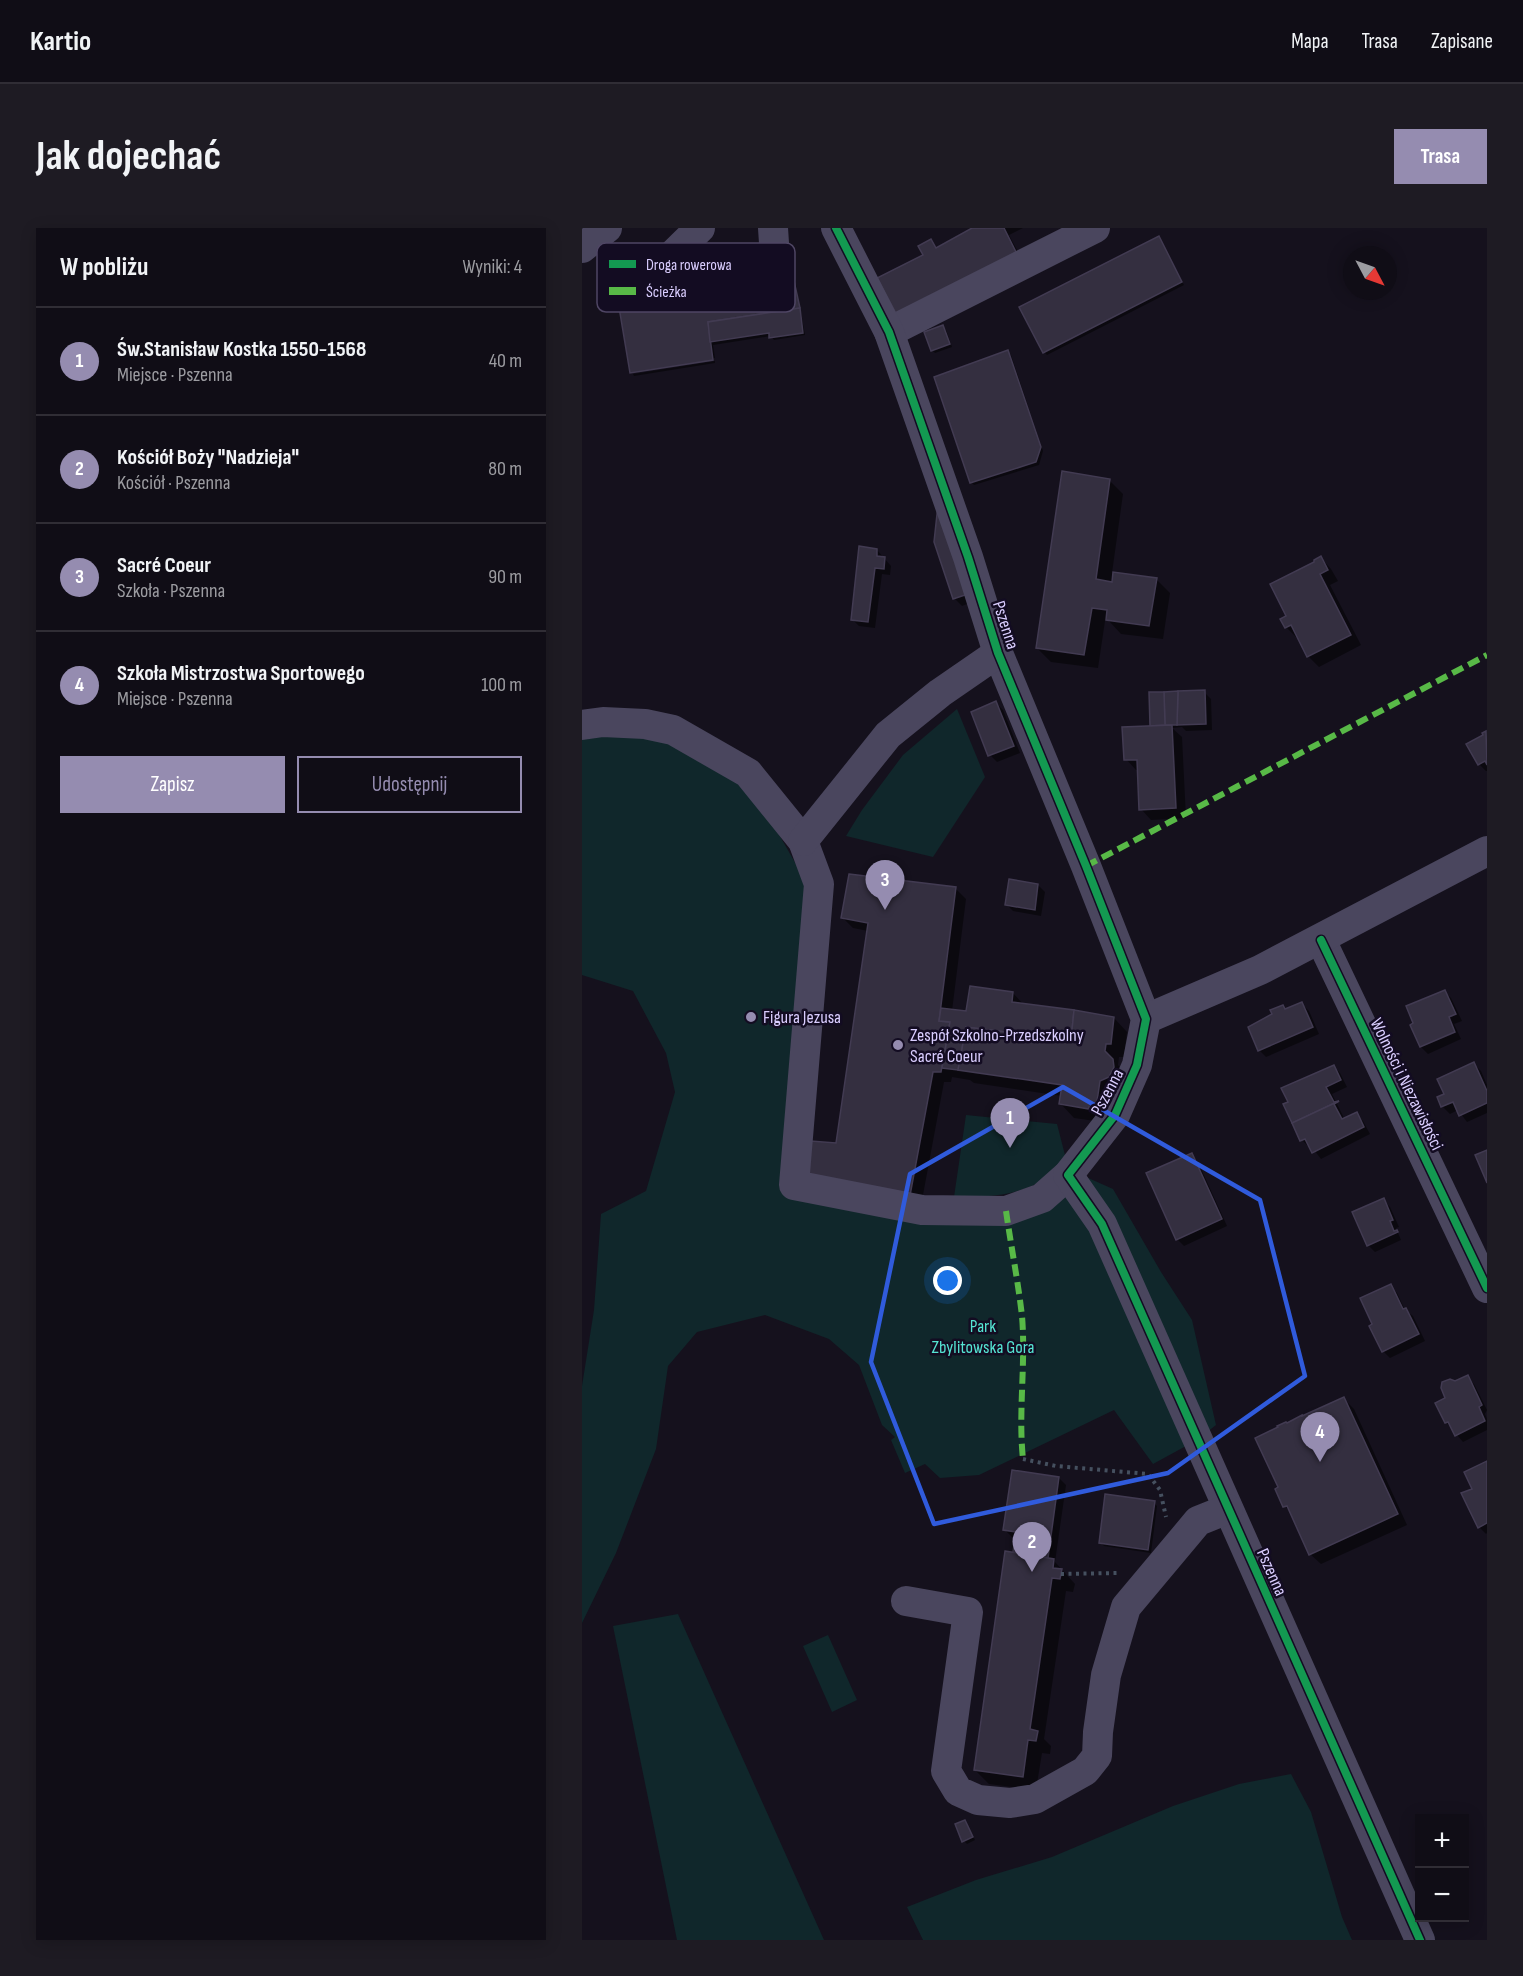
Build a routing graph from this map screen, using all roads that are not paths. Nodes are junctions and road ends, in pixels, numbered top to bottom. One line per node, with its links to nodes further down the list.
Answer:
1 (607, 228): 6 (street)
2 (700, 228): 5 (street)
3 (836, 228): 7 (street, Pszenna)
4 (1095, 228): 7 (street)
5 (685, 243)
6 (582, 248)
7 (889, 332): 8 (street, Pszenna)
8 (998, 652): 10 (street); 13 (street, Pszenna)
9 (582, 725): 10 (street)
10 (804, 841): 14 (street)
11 (1487, 851): 12 (street)
12 (1321, 940): 13 (street); 15 (street, Wolności i Niezawisłości)
13 (1146, 1019): 14 (street, Pszenna)
14 (1068, 1175): 17 (street, Pszenna)
15 (1476, 1237): 16 (street, Wolności i Niezawisłości)
16 (1487, 1288)
17 (1228, 1509): 18 (street); 19 (street, Pszenna)
18 (906, 1601)
19 (1420, 1940)

